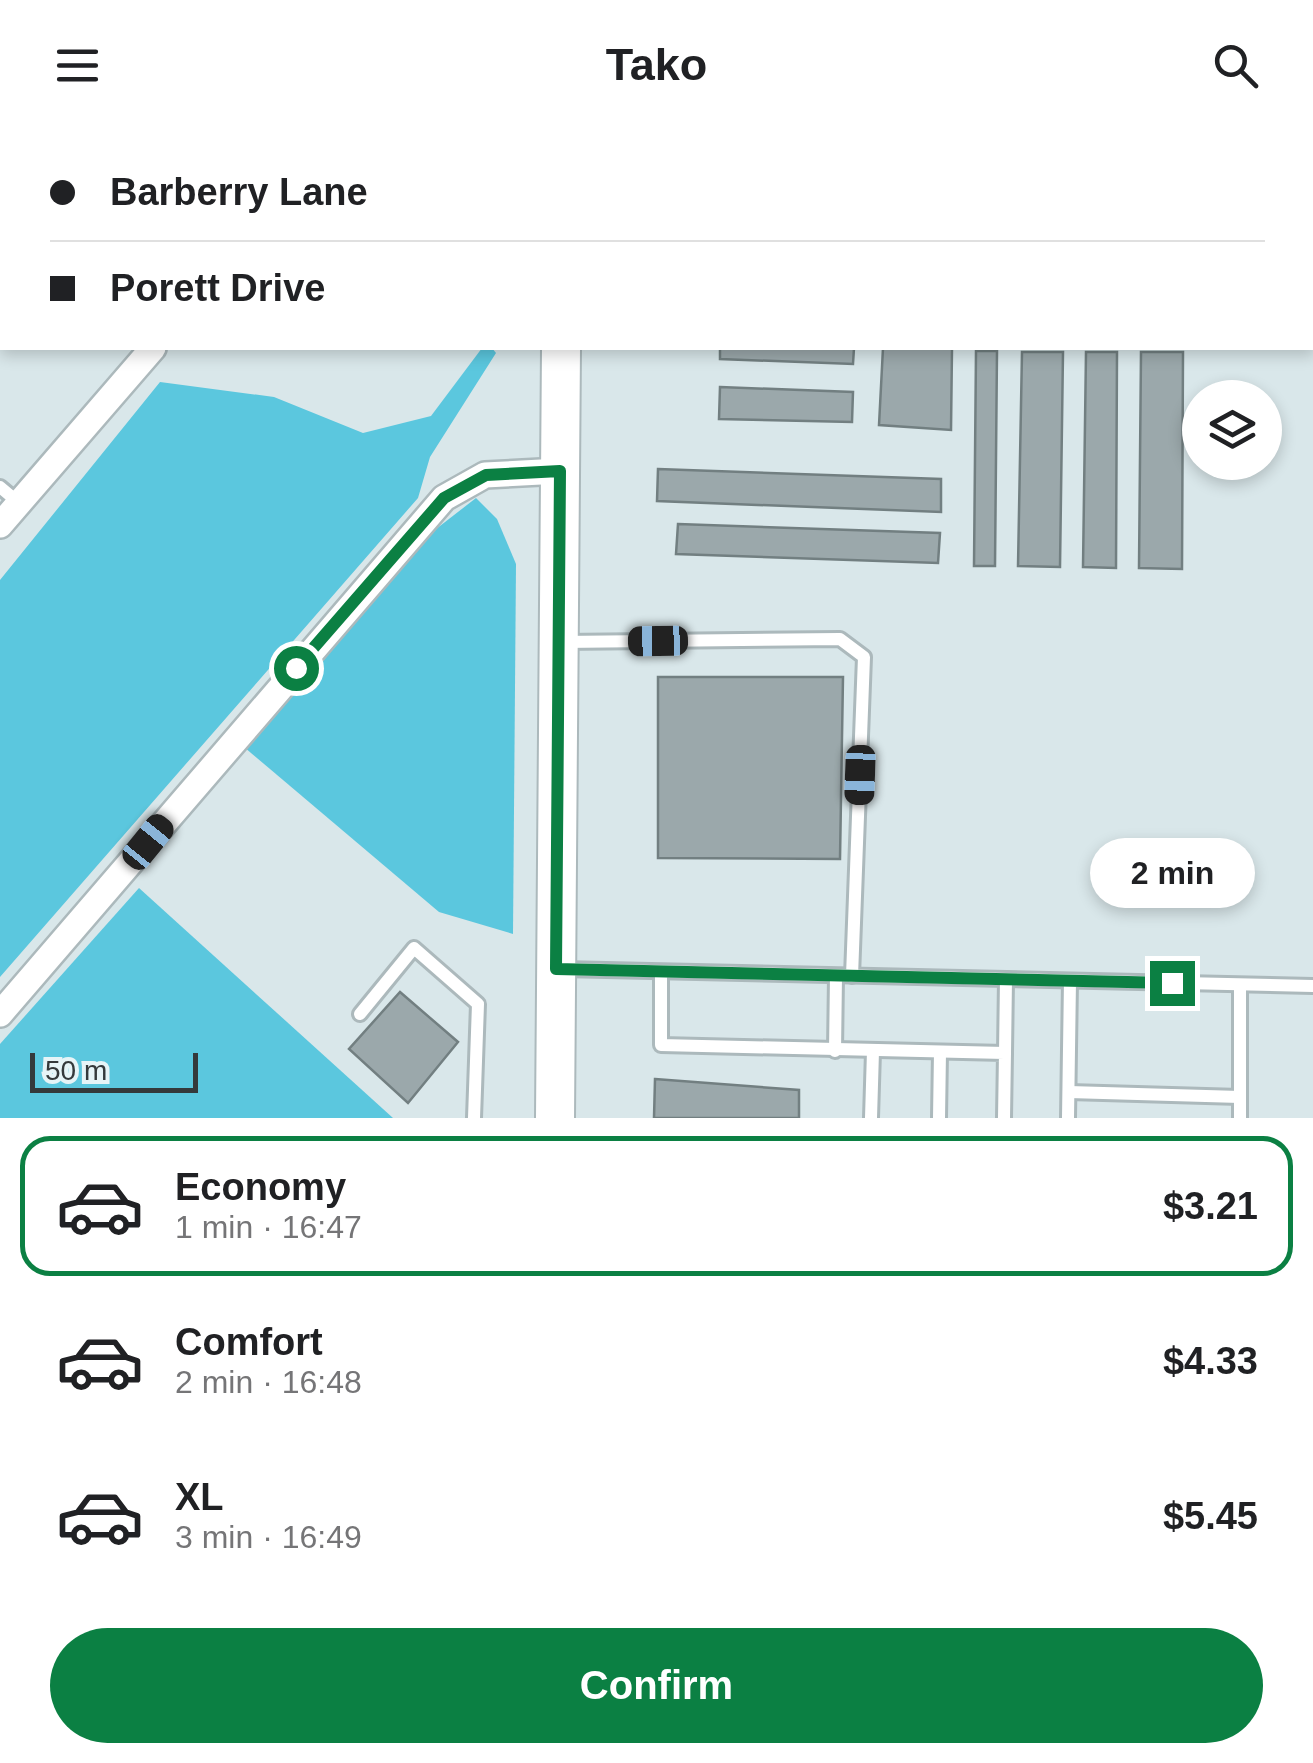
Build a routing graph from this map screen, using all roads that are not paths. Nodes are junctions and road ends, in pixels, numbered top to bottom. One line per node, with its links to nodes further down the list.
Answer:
1 (151, 350): 4 (street)
2 (560, 350): 3 (street)
3 (560, 471): 6 (street); 15 (street)
4 (10, 495): 5 (street)
5 (0, 526)
6 (558, 642): 7 (street); 10 (lane)
7 (556, 969): 8 (lane); 24 (street)
8 (661, 972): 9 (lane); 17 (lane)
9 (836, 976): 10 (lane); 17 (lane)
10 (852, 976): 11 (lane)
11 (1006, 980): 12 (lane); 20 (lane)
12 (1070, 981): 13 (lane); 21 (lane)
13 (1240, 985): 14 (lane); 22 (lane)
14 (1313, 986)
15 (0, 1014)
16 (360, 1014): 23 (lane)
17 (835, 1050): 18 (lane)
18 (873, 1051): 19 (lane); 25 (lane)
19 (940, 1052): 20 (lane); 26 (lane)
20 (1005, 1053): 27 (lane)
21 (1069, 1092): 22 (lane); 28 (lane)
22 (1240, 1097): 29 (lane)
23 (474, 1118)
24 (555, 1118)
25 (871, 1118)
26 (938, 1118)
27 (1004, 1118)
28 (1068, 1118)
29 (1240, 1118)

